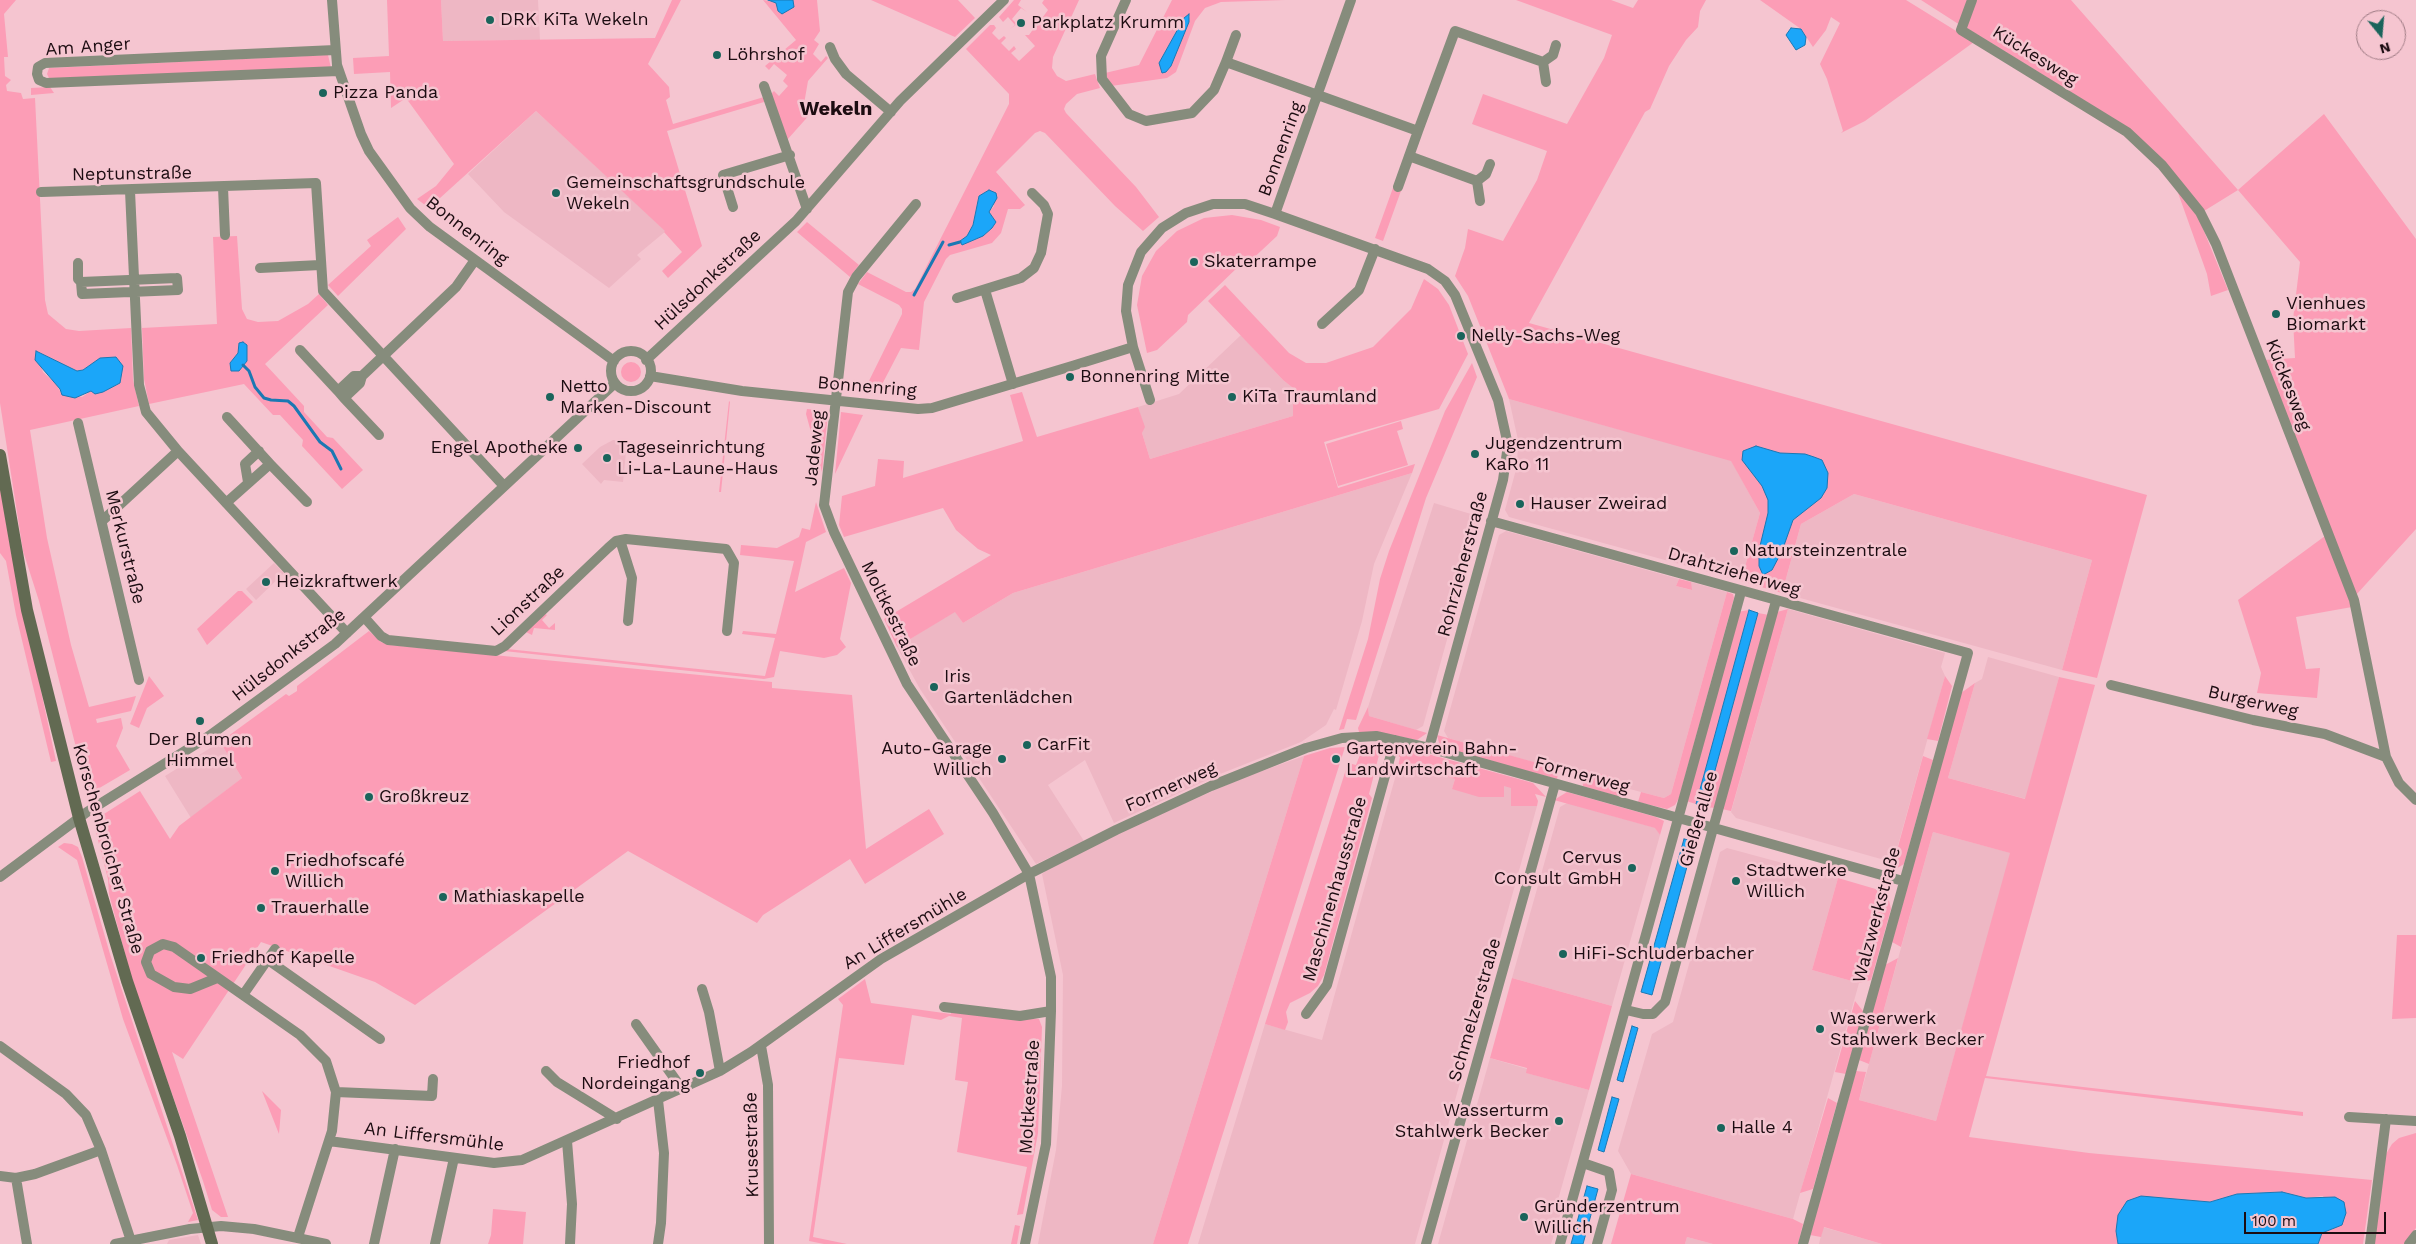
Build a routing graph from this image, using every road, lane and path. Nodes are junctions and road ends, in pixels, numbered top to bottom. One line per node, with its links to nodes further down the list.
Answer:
1 (332, 0): 9 (street, Bonnenring)
2 (1004, 0): 16 (street, Hülsdonkstraße)
3 (1126, 0): 10 (street)
4 (1351, 0): 15 (street, Bonnenring)
5 (1972, 0): 81 (street, Kückesweg)
6 (1236, 35): 10 (street)
7 (1556, 45): 11 (street)
8 (830, 47): 16 (street)
9 (335, 50): 12 (street, Bonnenring); 12 (street, Am Anger)
10 (1226, 62): 15 (street)
11 (1543, 62): 13 (street); 17 (street)
12 (338, 71): 34 (street, Bonnenring)
13 (1546, 82)
14 (764, 86): 18 (street)
15 (1317, 95): 17 (street); 31 (street, Bonnenring)
16 (891, 112): 30 (street, Hülsdonkstraße)
17 (1418, 131): 19 (street)
18 (790, 155): 29 (street); 30 (street)
19 (1409, 156): 21 (street); 23 (street)
20 (1490, 164): 21 (street)
21 (1477, 181): 27 (street)
22 (223, 187): 24 (street, Neptunstraße); 32 (street); 36 (street, Neptunstraße)
23 (1398, 187)
24 (130, 191): 25 (street, Neptunstraße); 38 (street)
25 (41, 192)
26 (1032, 193): 40 (street)
27 (1480, 201)
28 (916, 204): 54 (street, Jadeweg)
29 (733, 207)
30 (807, 210): 47 (street, Hülsdonkstraße)
31 (1275, 214): 33 (street, Rohrzieherstraße); 44 (street, Bonnenring)
32 (225, 235)
33 (1375, 249): 43 (street); 68 (street, Rohrzieherstraße)
34 (475, 260): 46 (street); 48 (street, Bonnenring)
35 (78, 263): 39 (street)
36 (320, 265): 37 (street); 46 (street)
37 (260, 268)
38 (133, 280): 39 (street); 41 (street); 41 (street)
39 (81, 282): 41 (street)
40 (985, 290): 42 (street); 51 (street)
41 (133, 292): 58 (street)
42 (957, 298)
43 (1322, 324)
44 (1133, 347): 51 (street, Bonnenring); 53 (street, Bonnenring)
45 (300, 350): 52 (street)
46 (383, 356): 52 (street); 63 (street)
47 (646, 360): 48 (street); 49 (street)
48 (614, 361): 50 (street)
49 (650, 376): 50 (street); 54 (street, Bonnenring)
50 (615, 383): 63 (street, Hülsdonkstraße)
51 (1013, 384): 54 (street, Bonnenring)
52 (341, 394): 57 (street)
53 (1150, 400)
54 (836, 401): 64 (street, Jadeweg)
55 (228, 417): 59 (street)
56 (78, 423): 67 (street, Merkurstraße)
57 (379, 436)
58 (178, 451): 66 (street); 67 (street)
59 (259, 451): 61 (street); 62 (street)
60 (0, 455): 84 (main road, Korschenbroicher Straße)
61 (270, 464): 62 (street); 65 (street)
62 (248, 482): 66 (street)
63 (504, 486): 72 (street, Hülsdonkstraße)
64 (826, 499): 88 (street, Moltkestraße)
65 (307, 502)
66 (226, 503): 75 (street)
67 (102, 521): 77 (street, Merkurstraße)
68 (1491, 522): 70 (street, Drahtzieherweg); 80 (street, Rohrzieherstraße)
69 (620, 540): 72 (street, Lionstraße); 73 (street); 74 (street)
70 (1741, 592): 71 (street, Drahtzieherweg); 85 (street, Gießerallee)
71 (1776, 601): 76 (street, Drahtzieherweg); 86 (street, Gießerallee)
72 (364, 617): 75 (street, Hülsdonkstraße)
73 (628, 621)
74 (727, 631)
75 (347, 633): 84 (street, Hülsdonkstraße)
76 (1968, 653): 90 (street, Walzwerkstraße)
77 (139, 680)
78 (2111, 685): 81 (street, Burgerweg)
79 (1395, 740): 80 (street, Formerweg); 87 (street, Formerweg); 99 (street, Maschinenhausstraße)
80 (1429, 748): 82 (street, Formerweg)
81 (2386, 757): 83 (street, Kückesweg)
82 (1555, 784): 85 (street, Formerweg); 136 (street, Schmelzerstraße)
83 (2416, 800)
84 (79, 818): 89 (street, Hülsdonkstraße); 122 (main road, Korschenbroicher Straße)
85 (1678, 818): 86 (street, Formerweg); 97 (street, Gießerallee)
86 (1714, 828): 90 (street, Formerweg); 97 (street, Gießerallee)
87 (1116, 830): 88 (street, An Liffersmühle)
88 (1029, 874): 98 (street, Moltkestraße); 103 (street, An Liffersmühle)
89 (0, 877)
90 (1903, 881): 139 (street, Walzwerkstraße)
91 (275, 949): 92 (street)
92 (268, 960): 95 (street); 101 (street)
93 (217, 978): 93 (street); 95 (street)
94 (702, 989): 105 (street)
95 (243, 995): 108 (street)
96 (944, 1007): 98 (street, Moltkestraße)
97 (1626, 1010): 119 (street, Gießerallee)
98 (1051, 1011): 135 (street, Moltkestraße)
99 (1306, 1014)
100 (636, 1024): 107 (street)
101 (380, 1039)
102 (0, 1046): 117 (street)
103 (760, 1046): 105 (street, An Liffersmühle); 134 (street, Krusestraße)
104 (546, 1071): 111 (street)
105 (720, 1071): 107 (street, An Liffersmühle)
106 (433, 1079): 108 (street)
107 (682, 1089): 109 (street, An Liffersmühle)
108 (336, 1092): 114 (street)
109 (658, 1100): 111 (street, An Liffersmühle); 133 (street)
110 (2349, 1117): 112 (street)
111 (617, 1118): 115 (street, An Liffersmühle)
112 (2386, 1120): 113 (street); 140 (street)
113 (2416, 1121)
114 (329, 1141): 116 (street, An Liffersmühle); 124 (street)
115 (567, 1141): 118 (street, An Liffersmühle); 132 (street)
116 (395, 1149): 118 (street, An Liffersmühle); 130 (street)
117 (101, 1150): 121 (street); 125 (street)
118 (454, 1158): 131 (street)
119 (1583, 1163): 137 (street, Gießerallee); 138 (street)
120 (0, 1176): 121 (street)
121 (16, 1178): 126 (street)
122 (208, 1227): 124 (street); 125 (street); 128 (main road, Korschenbroicher Straße)
123 (2416, 1235): 141 (street)
124 (298, 1237): 129 (street)
125 (131, 1240): 127 (street)
126 (27, 1244)
127 (116, 1244)
128 (212, 1244)
129 (326, 1244)
130 (374, 1244)
131 (435, 1244)
132 (570, 1244)
133 (658, 1244)
134 (769, 1244)
135 (1025, 1244)
136 (1426, 1244)
137 (1560, 1244)
138 (1598, 1244)
139 (1803, 1244)
140 (2370, 1244)
141 (2409, 1244)

